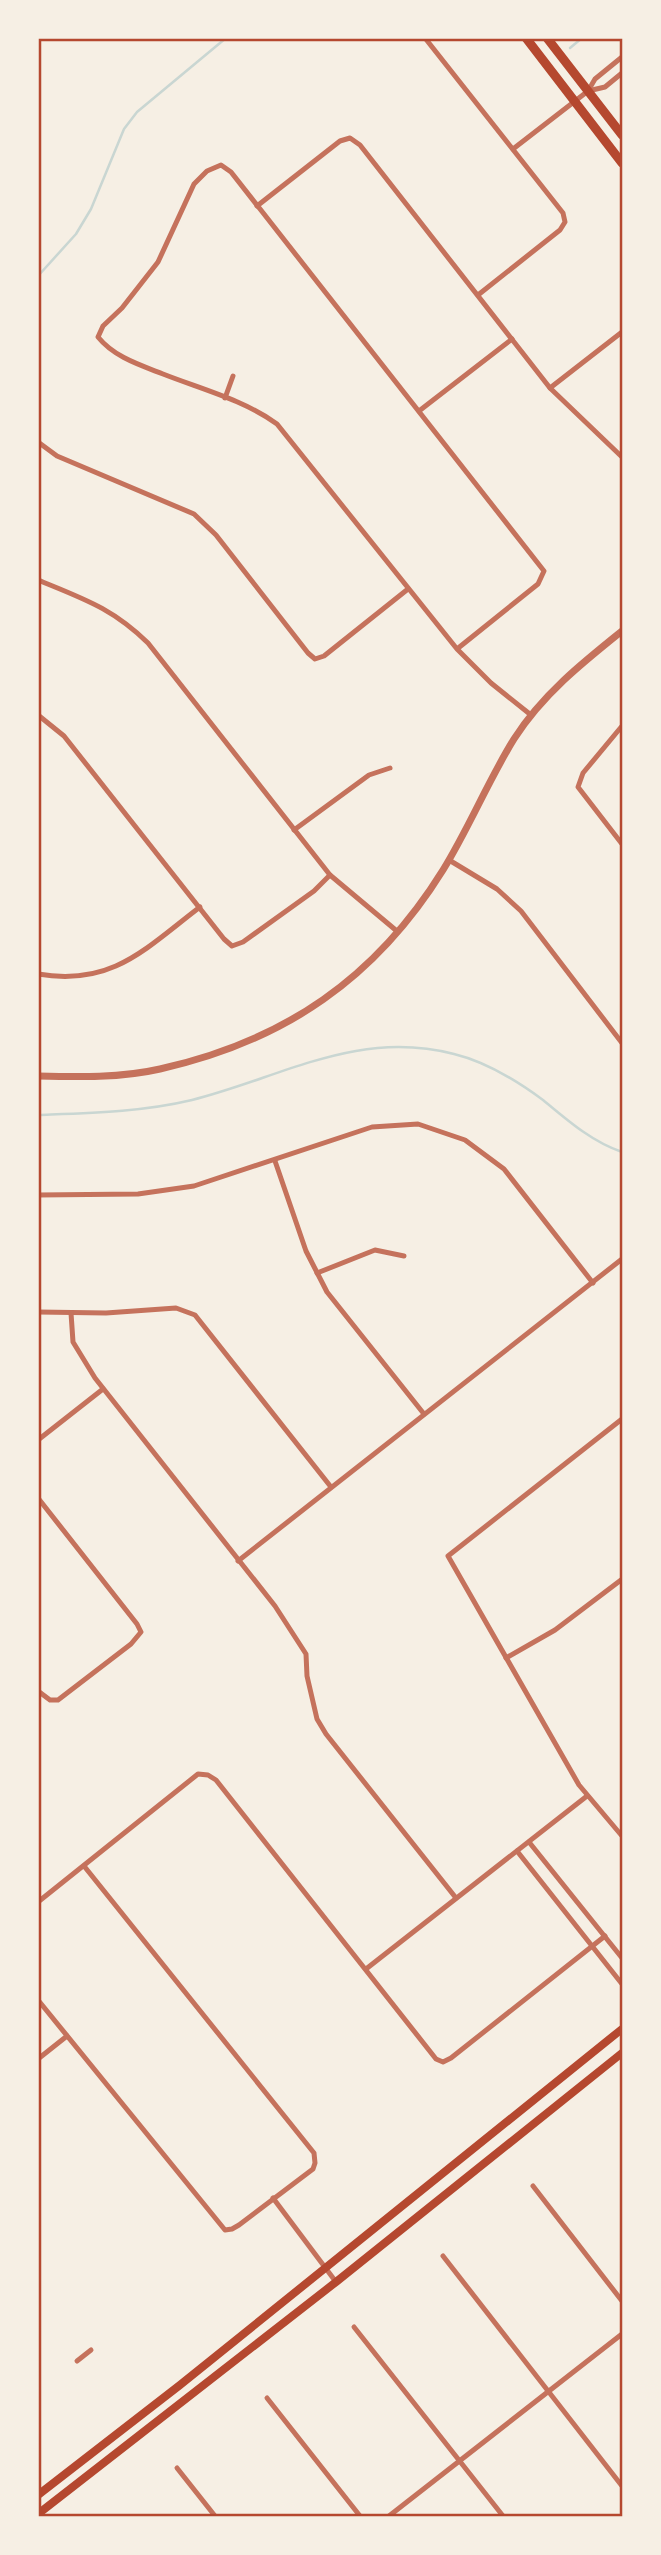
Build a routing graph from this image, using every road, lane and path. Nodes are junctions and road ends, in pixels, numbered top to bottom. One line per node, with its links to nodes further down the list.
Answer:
1 (425, 38): 9 (street)
2 (526, 38): 7 (main road)
3 (547, 38): 6 (main road)
4 (622, 57): 6 (street)
5 (622, 73): 6 (street)
6 (588, 91): 7 (street); 8 (main road)
7 (574, 101): 9 (street); 10 (main road)
8 (622, 135)
9 (513, 149): 12 (street)
10 (622, 163)
11 (257, 206): 12 (street); 17 (street); 18 (street)
12 (478, 295): 14 (street)
13 (622, 332): 16 (street)
14 (512, 339): 16 (street); 18 (street)
15 (233, 376): 17 (street)
16 (550, 388): 20 (street)
17 (225, 398): 22 (street)
18 (419, 411): 24 (street)
19 (38, 442): 22 (street)
20 (622, 457)
21 (38, 580): 29 (street)
22 (408, 589): 24 (street)
23 (622, 631): 26 (street)
24 (457, 649): 26 (street)
25 (38, 715): 33 (street)
26 (531, 715): 31 (street)
27 (622, 726): 30 (street)
28 (390, 768): 29 (street)
29 (294, 830): 32 (street)
30 (622, 844)
31 (449, 860): 34 (street); 36 (street)
32 (330, 875): 33 (street); 34 (street)
33 (200, 907): 35 (street)
34 (398, 933): 37 (street)
35 (38, 974)
36 (622, 1043)
37 (38, 1076)
38 (275, 1160): 39 (street); 42 (street); 43 (street)
39 (38, 1195)
40 (404, 1256): 42 (street)
41 (622, 1259): 43 (street)
42 (317, 1273): 47 (street)
43 (593, 1283): 47 (street)
44 (38, 1312): 45 (street)
45 (71, 1313): 46 (street); 50 (street)
46 (103, 1389): 49 (street); 52 (street)
47 (424, 1414): 50 (street)
48 (622, 1419): 54 (street)
49 (38, 1440)
50 (331, 1487): 52 (street)
51 (38, 1498): 55 (street)
52 (237, 1561): 61 (street)
53 (622, 1581): 54 (street)
54 (506, 1658): 56 (street)
55 (38, 1690)
56 (587, 1796): 57 (street); 58 (street)
57 (622, 1836)
58 (529, 1842): 59 (street); 63 (street)
59 (517, 1851): 61 (street); 64 (street)
60 (84, 1866): 62 (street); 66 (street); 74 (street)
61 (456, 1898): 66 (street)
62 (38, 1902)
63 (605, 1936): 64 (street); 65 (street)
64 (592, 1946): 66 (street); 67 (street)
65 (622, 1958)
66 (366, 1969)
67 (622, 1984)
68 (38, 2000): 70 (street)
69 (622, 2029): 76 (main road)
70 (67, 2036): 72 (street); 74 (street)
71 (622, 2053): 77 (main road)
72 (38, 2059)
73 (533, 2186): 78 (street)
74 (273, 2199): 76 (street)
75 (443, 2256): 83 (street)
76 (325, 2267): 77 (street); 85 (main road)
77 (336, 2282): 87 (main road)
78 (622, 2301)
79 (354, 2327): 86 (street)
80 (622, 2334): 83 (street)
81 (91, 2350): 82 (street)
82 (77, 2361)
83 (549, 2391): 86 (street); 89 (street)
84 (267, 2398): 93 (street)
85 (94, 2452): 87 (main road); 90 (main road)
86 (460, 2462): 94 (street); 95 (street)
87 (102, 2464): 91 (main road)
88 (177, 2468): 92 (street)
89 (622, 2486)
90 (38, 2495)
91 (38, 2514)
92 (215, 2516)
93 (360, 2516)
94 (389, 2516)
95 (503, 2516)

